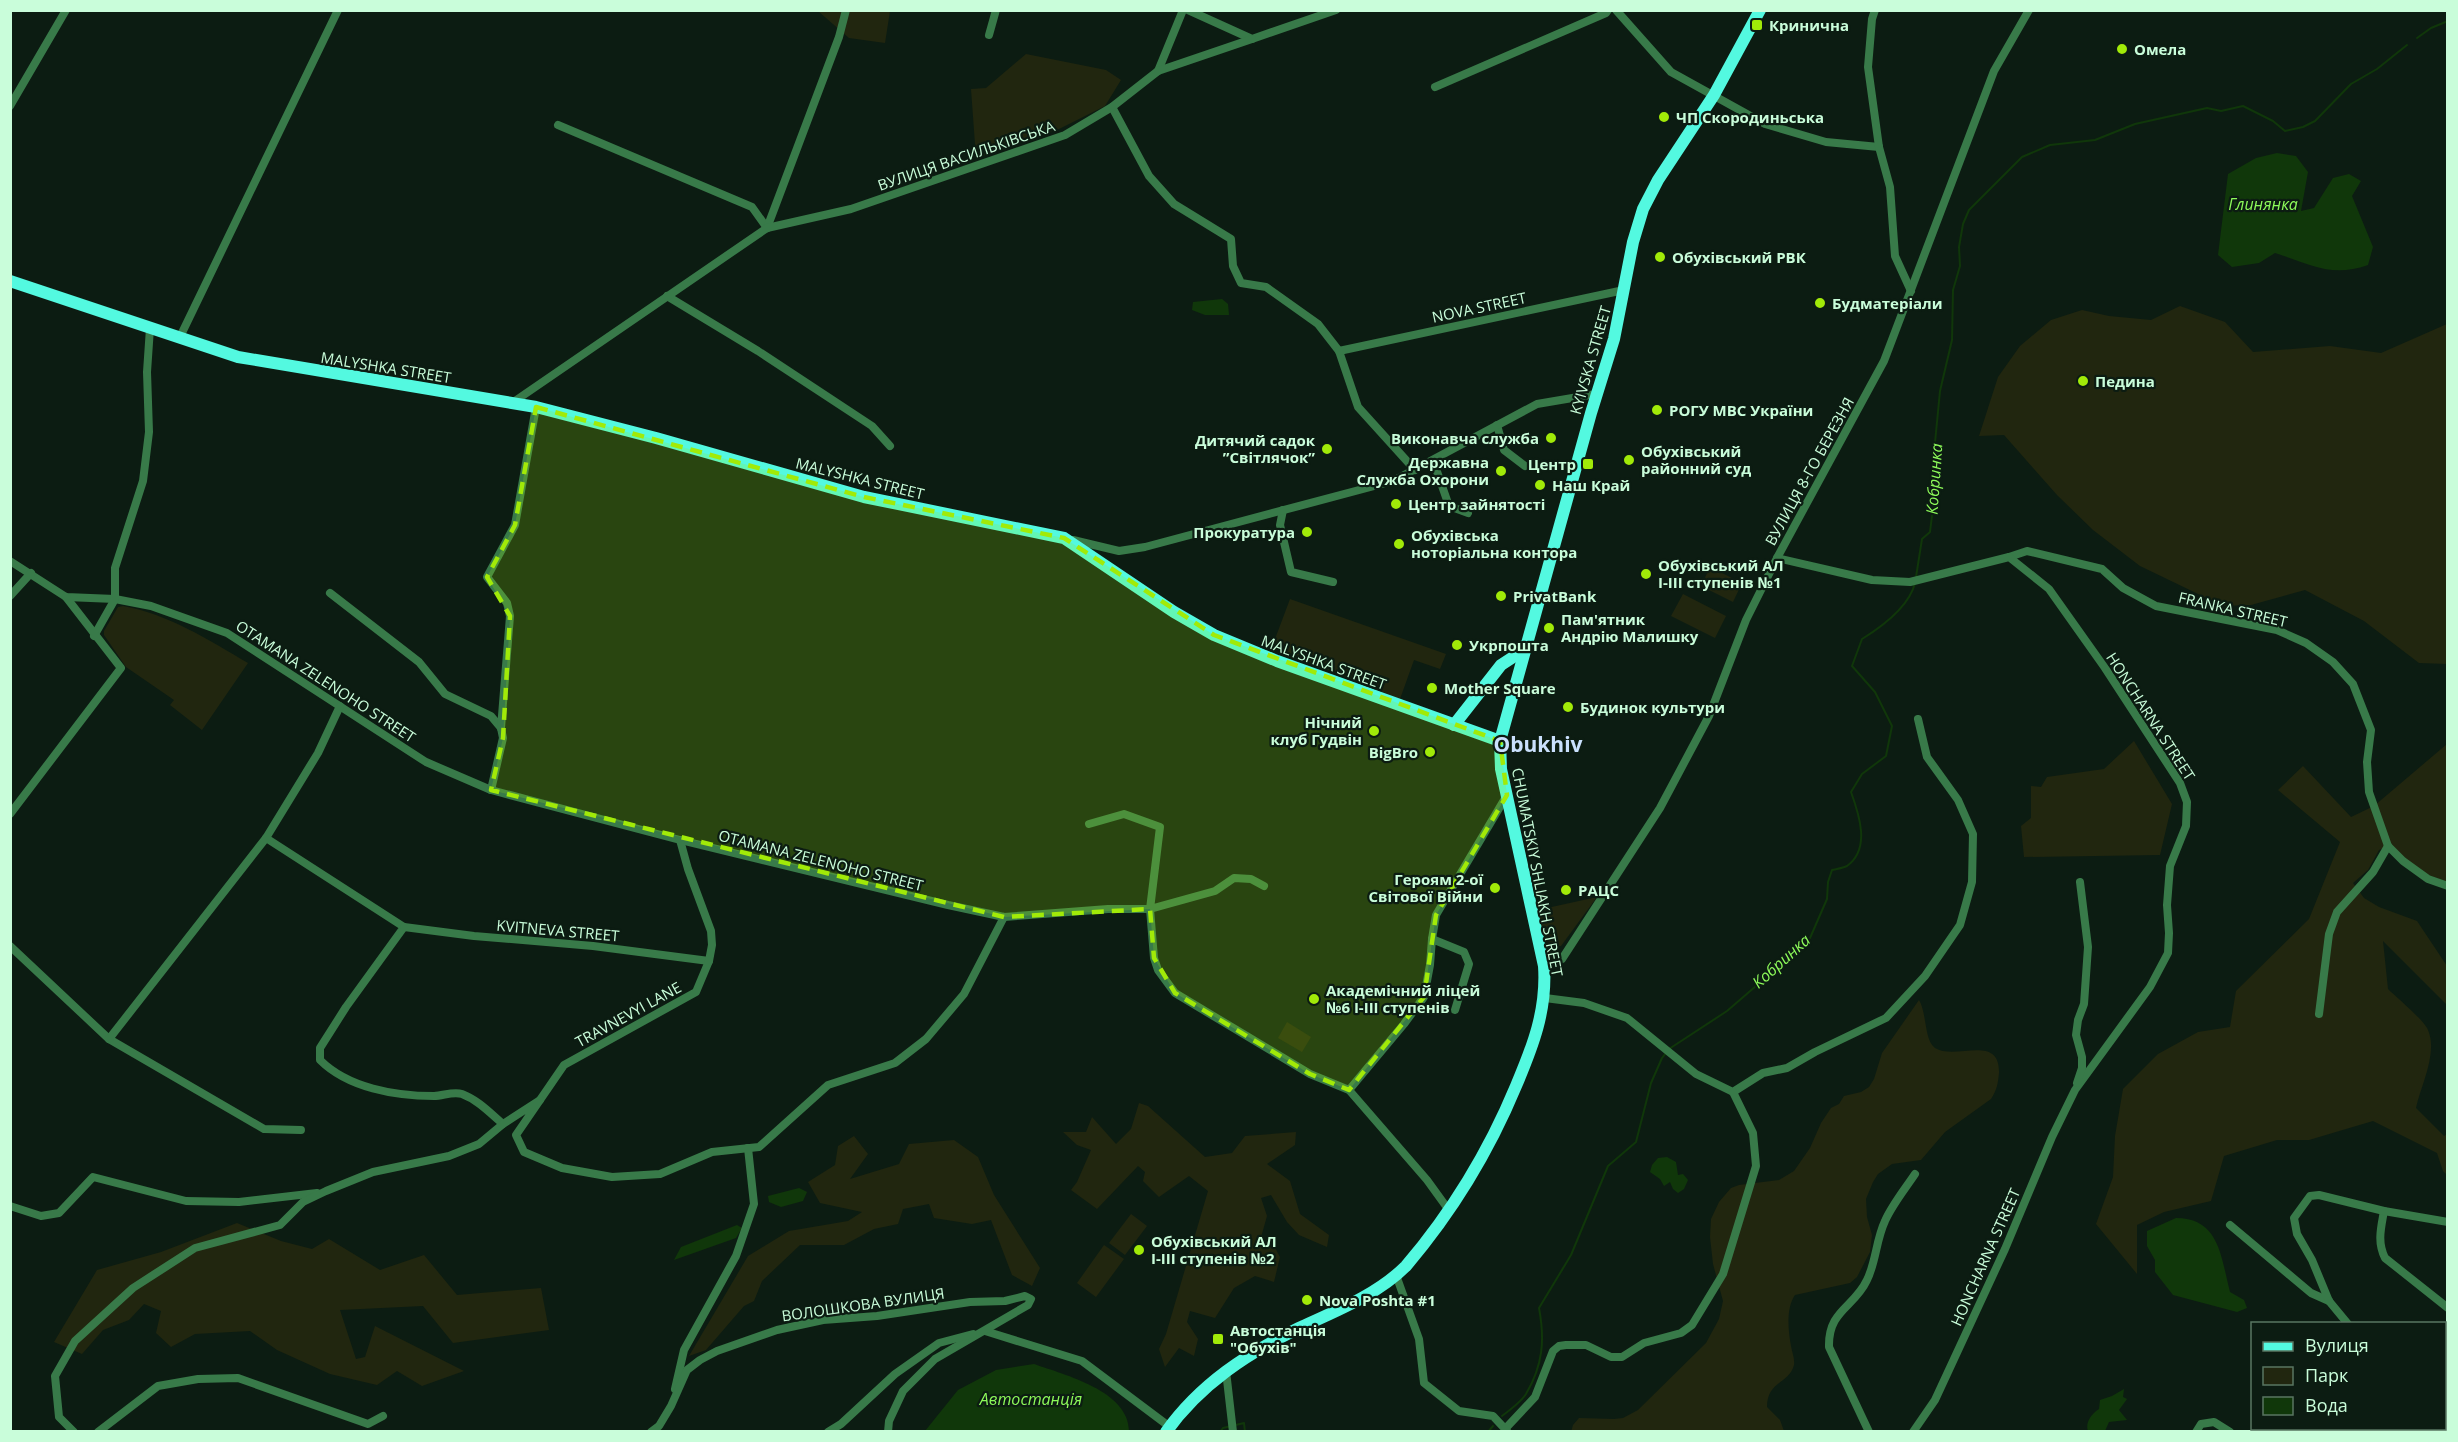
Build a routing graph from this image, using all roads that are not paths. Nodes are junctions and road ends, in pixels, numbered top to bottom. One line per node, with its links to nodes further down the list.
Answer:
1 (66, 10): 18 (street)
2 (338, 10): 28 (street)
3 (846, 10): 22 (street)
4 (996, 10): 13 (street)
5 (1183, 10): 15 (street)
6 (1188, 10): 14 (street)
7 (1336, 10): 14 (street)
8 (1608, 10): 16 (street)
9 (1616, 10): 17 (street)
10 (1760, 10): 17 (main road, KYIVSKA STREET)
11 (1875, 10): 21 (street)
12 (2029, 10): 25 (street, ВУЛИЦЯ 8-ГО БЕРЕЗНЯ)
13 (989, 35)
14 (1252, 39): 15 (street)
15 (1158, 71): 19 (street, ВУЛИЦЯ ВАСИЛЬКІВСЬКА)
16 (1436, 87)
17 (1714, 95): 21 (street); 24 (main road, KYIVSKA STREET)
18 (10, 106)
19 (1112, 107): 22 (street, ВУЛИЦЯ ВАСИЛЬКІВСЬКА); 29 (street)
20 (558, 125): 22 (street)
21 (1879, 147): 25 (street)
22 (767, 228): 26 (street, ВУЛИЦЯ ВАСИЛЬКІВСЬКА)
23 (10, 280): 27 (main road, MALYSHKA STREET)
24 (1624, 290): 29 (street, NOVA STREET); 30 (main road, KYIVSKA STREET)
25 (1911, 291): 42 (street, ВУЛИЦЯ 8-ГО БЕРЕЗНЯ)
26 (667, 296): 31 (street, ВУЛИЦЯ ВАСИЛЬКІВСЬКА); 34 (street)
27 (150, 328): 28 (main road, MALYSHKA STREET); 49 (street)
28 (179, 339): 31 (main road, MALYSHKA STREET)
29 (1339, 351): 37 (street)
30 (1596, 394): 33 (street); 51 (main road, KYIVSKA STREET)
31 (512, 403): 32 (main road, MALYSHKA STREET)
32 (536, 407): 40 (main road, MALYSHKA STREET); 55 (street)
33 (1497, 425): 35 (street); 36 (street)
34 (890, 446)
35 (1433, 460): 37 (street); 39 (street)
36 (1525, 466)
37 (1415, 470): 38 (street)
38 (1283, 510): 40 (street); 45 (street)
39 (1468, 513)
40 (1064, 538): 54 (main road, MALYSHKA STREET)
41 (2009, 557): 42 (street); 63 (street, FRANKA STREET); 79 (street, HONCHARNA STREET)
42 (1777, 558): 73 (street, ВУЛИЦЯ 8-ГО БЕРЕЗНЯ)
43 (10, 561): 44 (street)
44 (32, 573): 47 (street); 48 (street)
45 (1333, 582)
46 (330, 593): 55 (street)
47 (10, 596)
48 (66, 597): 49 (street, OTAMANA ZELENOHO STREET); 50 (street)
49 (115, 599): 50 (street); 52 (street, OTAMANA ZELENOHO STREET)
50 (94, 636): 59 (street)
51 (1524, 650): 54 (main road); 56 (main road, KYIVSKA STREET)
52 (340, 706): 57 (street, OTAMANA ZELENOHO STREET); 61 (street)
53 (1918, 719): 80 (street)
54 (1454, 725): 56 (main road, MALYSHKA STREET)
55 (501, 728): 57 (street)
56 (1500, 741): 58 (main road, CHUMATSKIY SHLIAKH STREET)
57 (491, 790): 62 (street, OTAMANA ZELENOHO STREET)
58 (1507, 795): 70 (street); 73 (main road, CHUMATSKIY SHLIAKH STREET)
59 (10, 814)
60 (1089, 824): 67 (street)
61 (266, 838): 69 (street, KVITNEVA STREET); 77 (street)
62 (680, 840): 68 (street, OTAMANA ZELENOHO STREET); 72 (street, TRAVNEVYI LANE)
63 (2388, 846): 66 (street, FRANKA STREET); 76 (street)
64 (2080, 882): 79 (street, HONCHARNA STREET)
65 (1264, 886): 67 (street, OTAMANA ZELENOHO STREET)
66 (2448, 886)
67 (1150, 909): 68 (street, OTAMANA ZELENOHO STREET); 78 (street)
68 (1004, 916): 84 (street)
69 (404, 927): 72 (street, KVITNEVA STREET); 82 (street)
70 (1432, 939): 75 (street); 78 (street)
71 (10, 946): 77 (street)
72 (709, 961): 81 (street, TRAVNEVYI LANE)
73 (1544, 966): 74 (main road, CHUMATSKIY SHLIAKH STREET)
74 (1545, 998): 80 (street); 88 (main road, CHUMATSKIY SHLIAKH STREET)
75 (1455, 1010)
76 (2319, 1014)
77 (110, 1039): 83 (street)
78 (1349, 1090): 88 (street)
79 (2075, 1090): 109 (street, HONCHARNA STREET)
80 (1733, 1092): 101 (street)
81 (540, 1100): 82 (street); 84 (street, TRAVNEVYI LANE)
82 (503, 1124): 86 (street)
83 (301, 1130)
84 (747, 1148): 98 (street)
85 (1915, 1174): 108 (street)
86 (326, 1191): 87 (street); 102 (street)
87 (10, 1206)
88 (1448, 1209): 92 (main road, CHUMATSKIY SHLIAKH STREET)
89 (2384, 1211): 90 (street); 93 (street); 94 (street)
90 (2448, 1222)
91 (2230, 1225): 93 (street)
92 (1396, 1275): 97 (main road, CHUMATSKIY SHLIAKH STREET); 101 (street)
93 (2329, 1301): 95 (street)
94 (2448, 1308)
95 (2347, 1322)
96 (986, 1331): 98 (street, ВОЛОШКОВА ВУЛИЦЯ); 100 (street); 105 (street); 106 (street)
97 (1226, 1371): 100 (main road, CHUMATSKIY SHLIAKH STREET); 107 (street)
98 (671, 1406): 104 (street, ВОЛОШКОВА ВУЛИЦЯ)
99 (383, 1416): 103 (street)
100 (1168, 1429)
101 (1506, 1430)
102 (74, 1431)
103 (98, 1431)
104 (651, 1431)
105 (828, 1431)
106 (888, 1431)
107 (1233, 1431)
108 (1869, 1431)
109 (1913, 1431)
110 (2196, 1431): 111 (street)
111 (2228, 1431)

